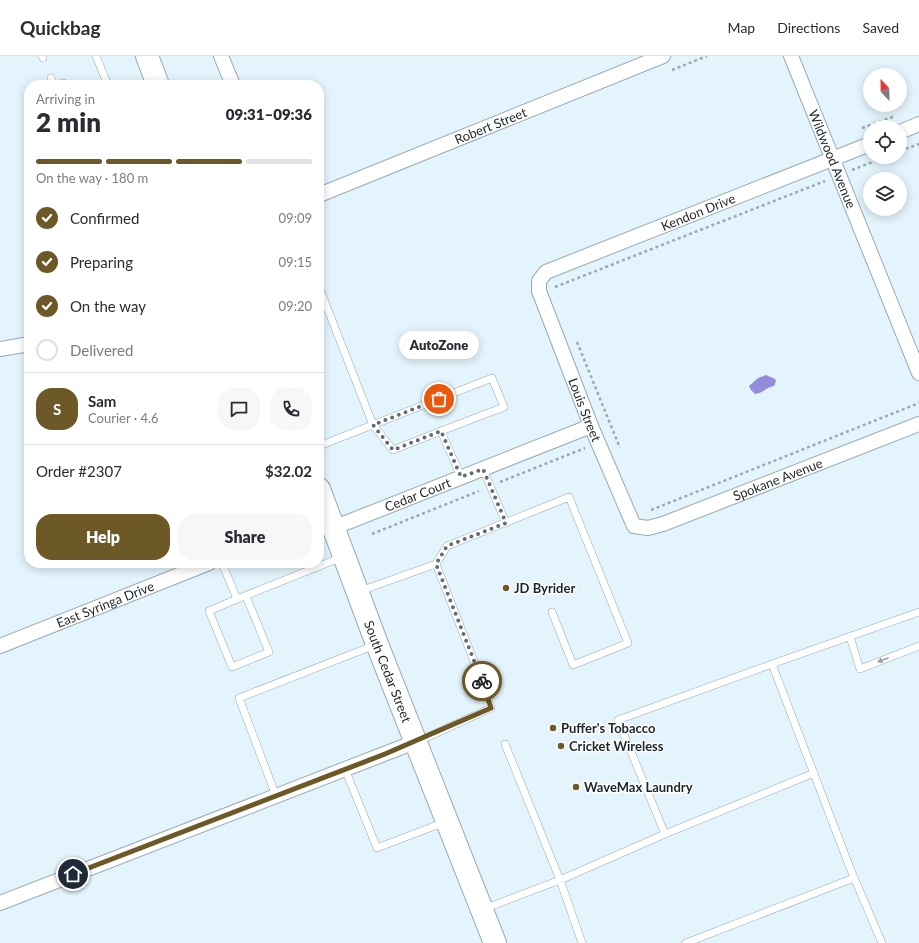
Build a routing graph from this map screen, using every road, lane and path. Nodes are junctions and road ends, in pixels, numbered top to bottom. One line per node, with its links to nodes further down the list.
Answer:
1 (96, 56): 6 (lane)
2 (147, 56): 7 (main road)
3 (221, 56): 8 (street)
4 (663, 56): 17 (street, Robert Street)
5 (791, 56): 16 (street, Wildwood Avenue)
6 (105, 80)
7 (154, 80)
8 (231, 80)
9 (898, 114): 12 (path)
10 (919, 124): 11 (street)
11 (907, 129)
12 (856, 131)
13 (919, 144): 15 (path)
14 (863, 147): 16 (street, Kendon Drive)
15 (907, 148)
16 (832, 159): 18 (street, Kendon Drive); 23 (street, Wildwood Avenue)
17 (324, 193)
18 (539, 291): 27 (street, Louis Street)
19 (324, 300): 26 (lane)
20 (576, 338): 30 (path)
21 (24, 345): 22 (street)
22 (0, 350)
23 (919, 373)
24 (919, 403): 36 (path)
25 (919, 424): 39 (street, Spokane Avenue)
26 (373, 425): 28 (lane); 28 (lane); 29 (lane)
27 (591, 426): 32 (street, Cedar Court); 39 (street, Louis Street)
28 (441, 431): 33 (lane)
29 (324, 444)
30 (622, 454)
31 (588, 455): 34 (path)
32 (483, 469): 33 (street, Cedar Court); 34 (lane)
33 (461, 477): 37 (street, Cedar Court)
34 (490, 486): 38 (lane); 40 (path)
35 (324, 509): 37 (main road, South Cedar Street)
36 (645, 512)
37 (327, 521): 41 (main road, South Cedar Street)
38 (506, 523): 43 (lane); 50 (lane)
39 (634, 526)
40 (372, 534)
41 (344, 556): 42 (lane); 47 (main road, South Cedar Street)
42 (324, 564)
43 (436, 564): 47 (lane); 57 (lane)
44 (196, 568): 54 (street, East Syringa Drive)
45 (224, 568): 49 (lane)
46 (315, 568): 48 (lane)
47 (358, 592): 53 (main road, South Cedar Street)
48 (246, 596): 49 (lane); 49 (lane)
49 (237, 599)
50 (552, 612)
51 (919, 612): 52 (lane)
52 (850, 637): 55 (lane, one-way to 52); 56 (lane)
53 (377, 644): 57 (main road, South Cedar Street); 61 (lane)
54 (0, 646)
55 (919, 646)
56 (772, 664): 60 (lane); 63 (lane)
57 (415, 742): 59 (street); 62 (main road, South Cedar Street)
58 (505, 744): 65 (lane)
59 (345, 769): 61 (street); 62 (lane)
60 (814, 773): 63 (lane); 64 (lane)
61 (276, 796): 66 (street)
62 (446, 822): 67 (main road, South Cedar Street)
63 (664, 834): 65 (lane)
64 (854, 878): 70 (lane); 71 (lane)
65 (560, 880): 67 (lane); 69 (lane)
66 (0, 903)
67 (482, 910): 68 (main road, South Cedar Street)
68 (492, 941)
69 (582, 943)
70 (686, 943)
71 (882, 943)

